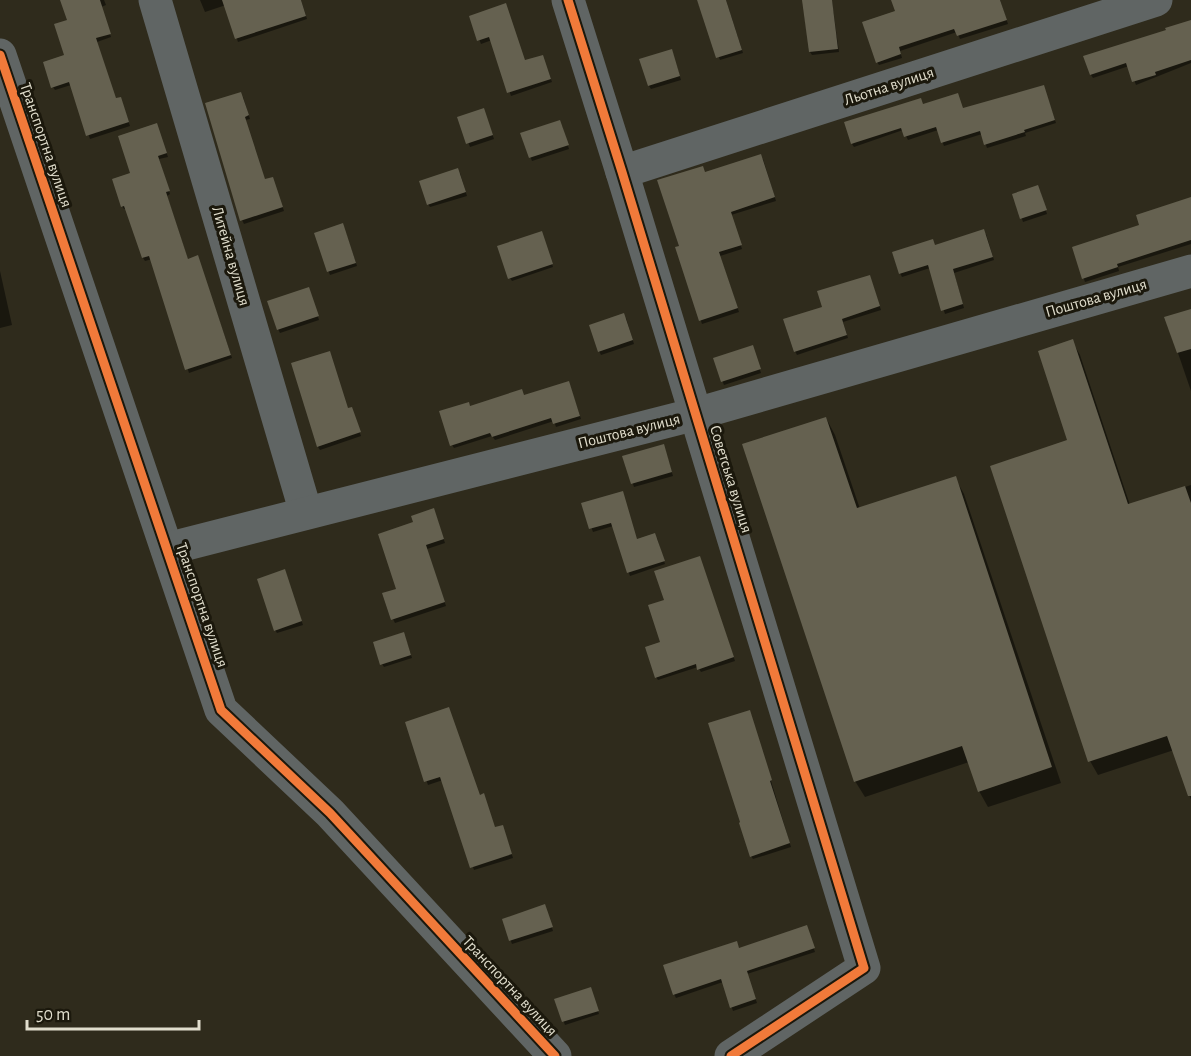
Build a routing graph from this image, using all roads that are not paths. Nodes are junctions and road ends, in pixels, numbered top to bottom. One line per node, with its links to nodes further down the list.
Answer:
1 (155, 0): 8 (street, Литейна вулиця)
2 (567, 0): 5 (street, Советська вулиця)
3 (1156, 0): 5 (street, Льотна вулиця)
4 (0, 55): 9 (street, Транспортна вулиця)
5 (622, 172): 7 (street, Советська вулиця)
6 (1191, 271): 7 (street, Поштова вулиця)
7 (696, 414): 8 (street, Поштова вулиця); 11 (street, Советська вулиця)
8 (306, 513): 9 (street, Поштова вулиця)
9 (167, 549): 10 (street, Транспортна вулиця)
10 (555, 1056)
11 (731, 1056)

